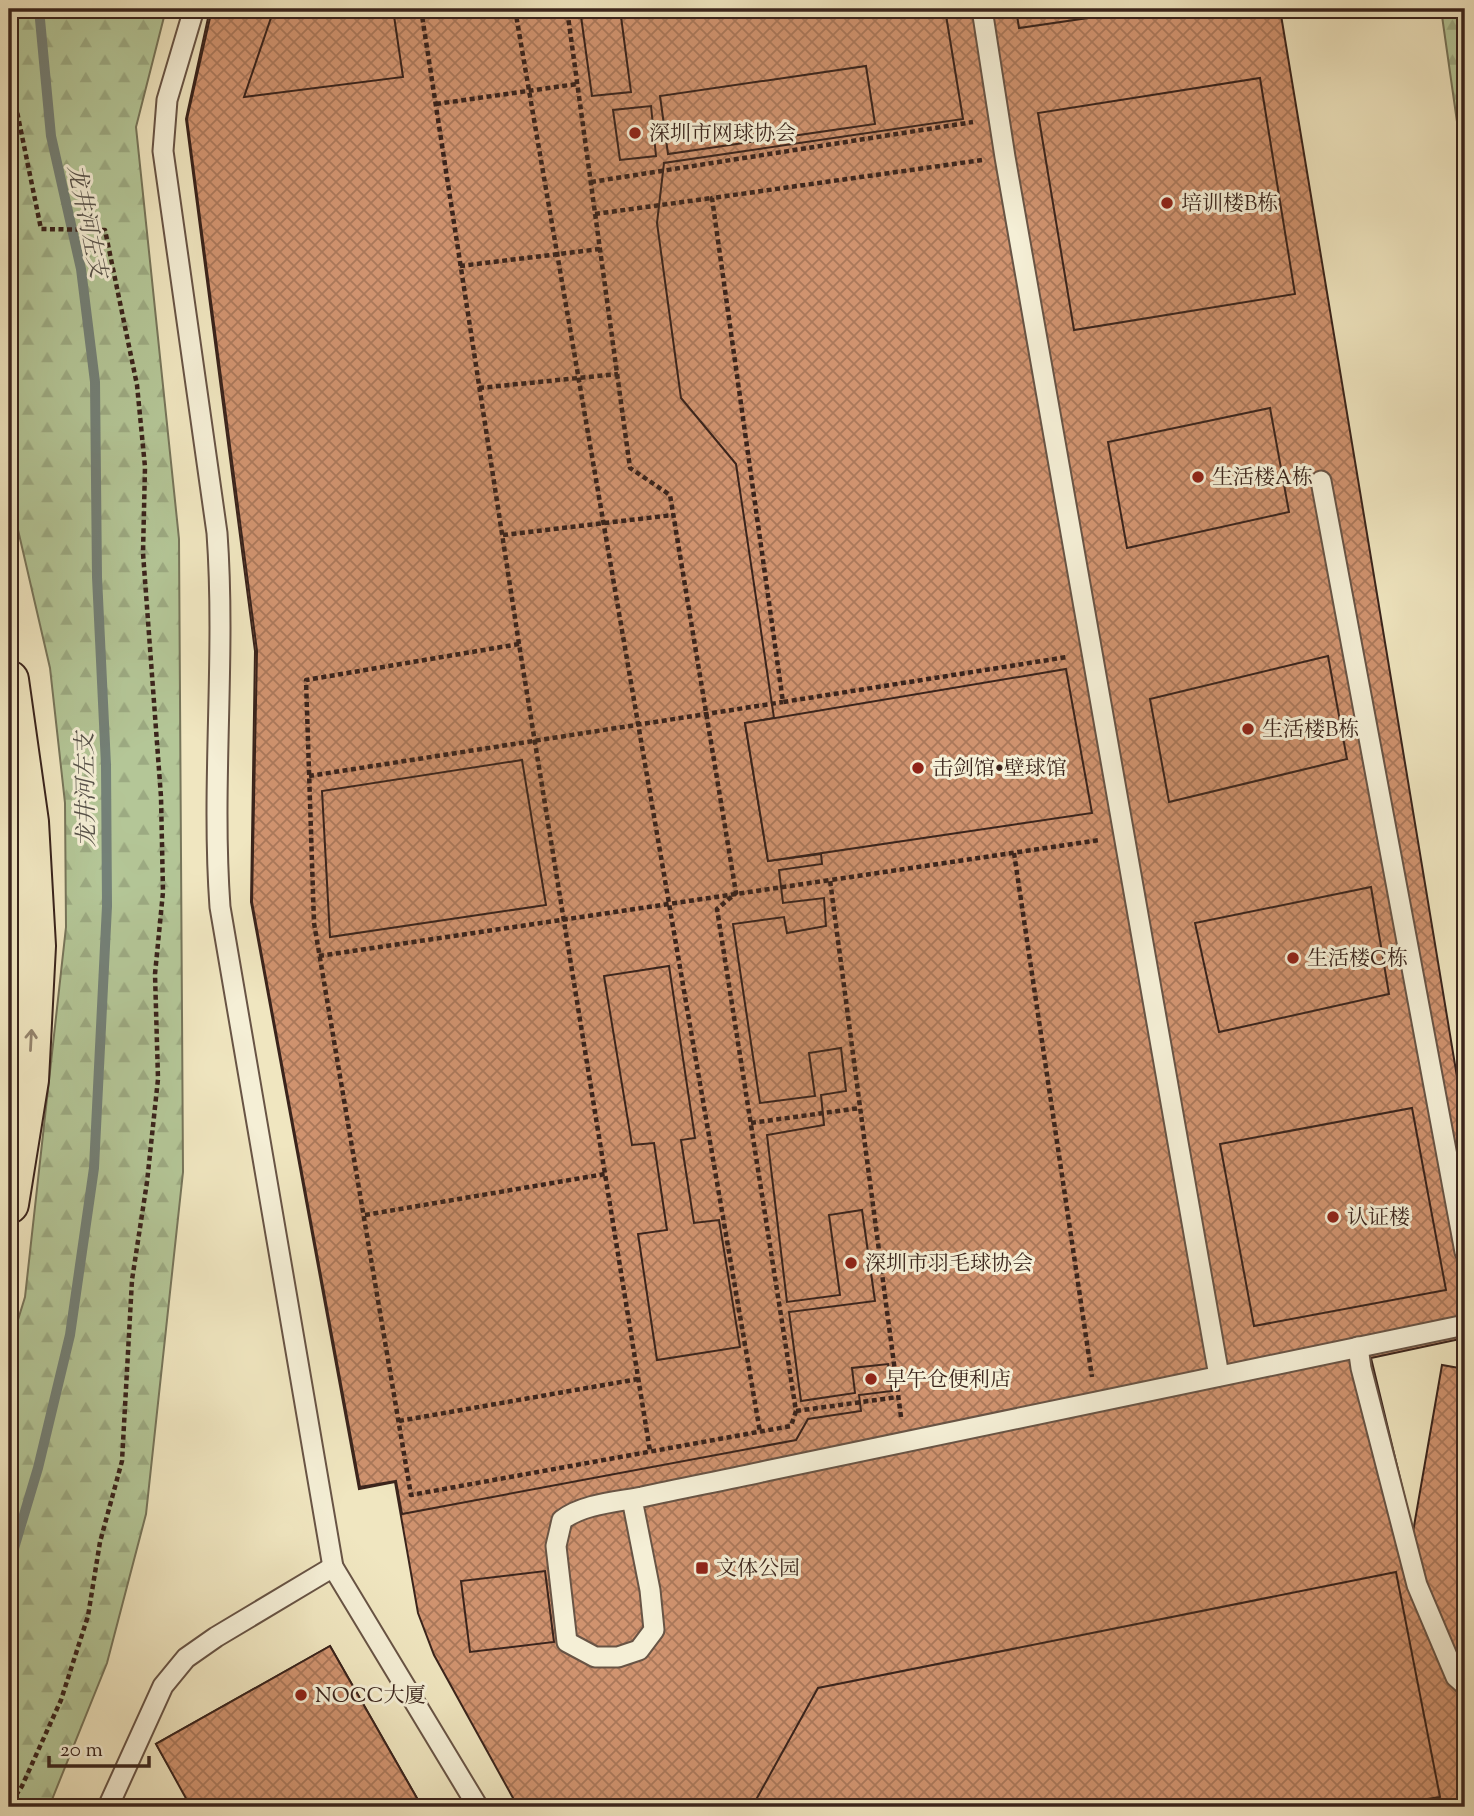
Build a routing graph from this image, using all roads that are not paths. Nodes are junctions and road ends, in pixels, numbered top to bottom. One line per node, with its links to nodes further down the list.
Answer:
1 (194, 9): 11 (lane)
2 (982, 9): 9 (lane)
3 (1321, 481): 6 (lane)
4 (9, 680): 5 (highway, one-way to 4)
5 (9, 1205)
6 (1465, 1252)
7 (1465, 1325): 8 (lane)
8 (1358, 1347): 9 (lane); 12 (lane)
9 (1219, 1376): 10 (lane)
10 (632, 1499): 10 (lane)
11 (333, 1567): 13 (lane); 14 (lane)
12 (1465, 1685)
13 (108, 1807)
14 (478, 1807)

